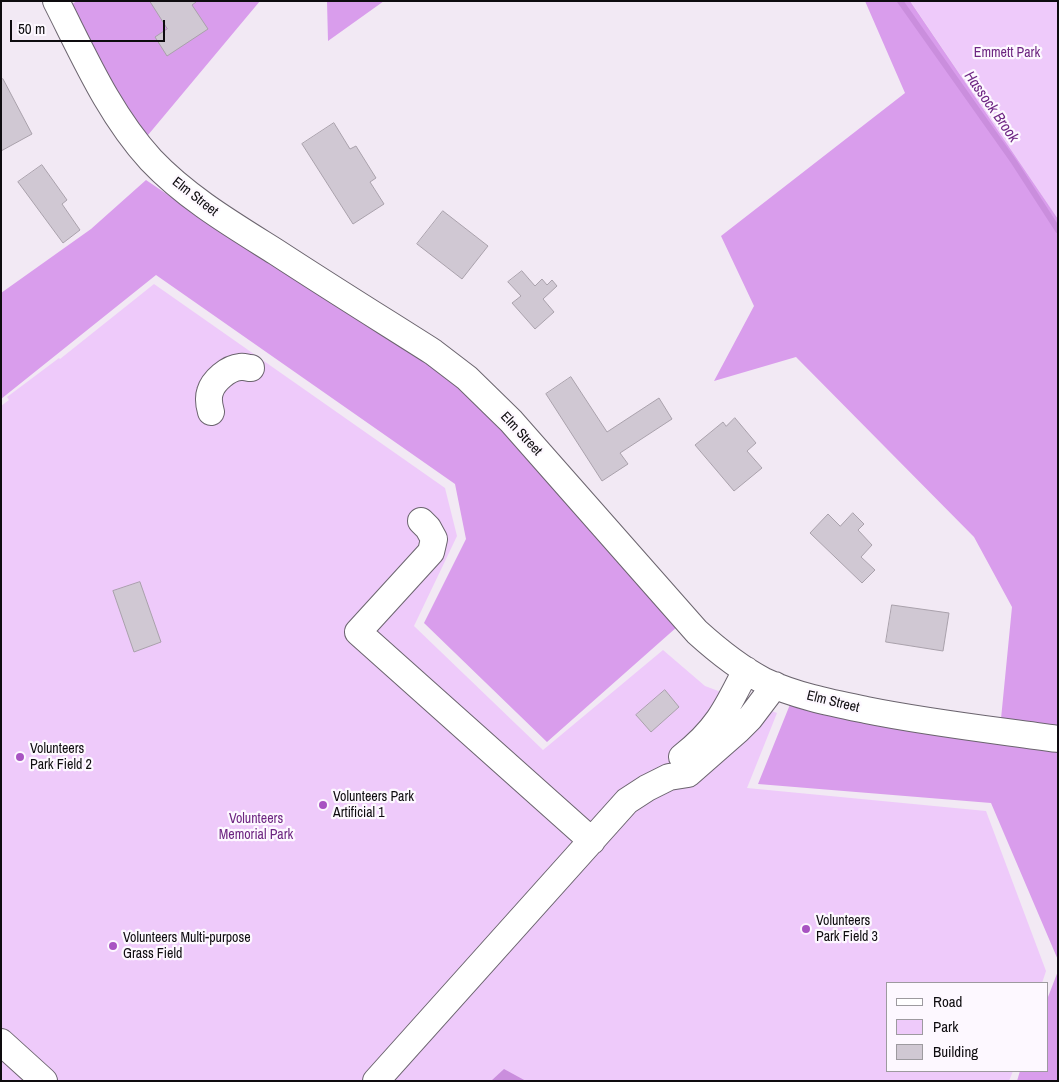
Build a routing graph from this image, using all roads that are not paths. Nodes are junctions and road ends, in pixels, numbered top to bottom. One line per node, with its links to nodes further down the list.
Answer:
1 (56, 1): 5 (street, Elm Street)
2 (252, 368): 3 (street)
3 (211, 412)
4 (421, 521): 9 (street)
5 (746, 670): 6 (street, Elm Street); 8 (street)
6 (775, 685): 7 (street, Elm Street); 8 (street)
7 (1058, 740)
8 (669, 776): 9 (street)
9 (592, 841): 12 (street)
10 (1, 1042): 11 (street)
11 (44, 1081)
12 (376, 1081)

